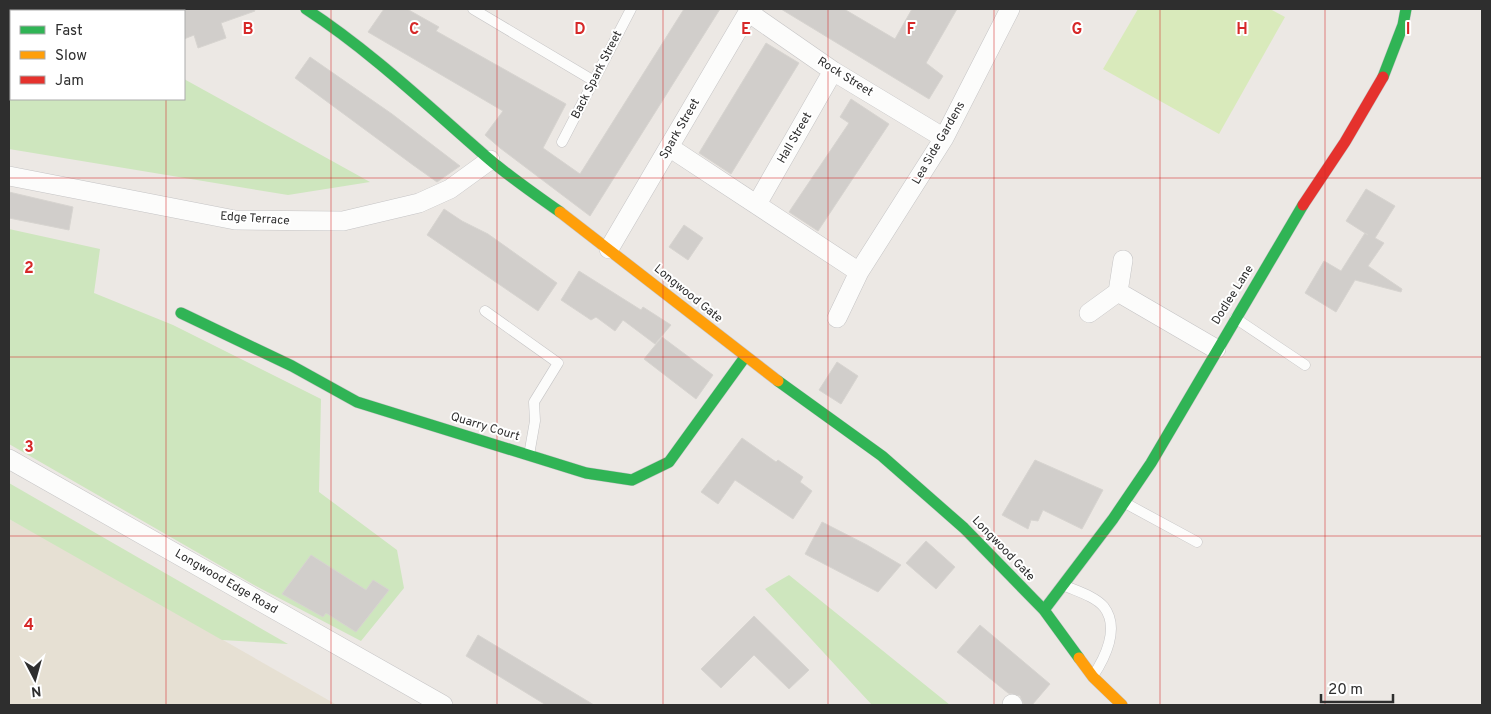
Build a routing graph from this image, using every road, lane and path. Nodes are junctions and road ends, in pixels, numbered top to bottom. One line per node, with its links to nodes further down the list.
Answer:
1 (306, 9): 12 (street, Longwood Gate)
2 (473, 9): 8 (lane)
3 (631, 9): 8 (lane, Back Spark Street)
4 (1010, 9): 9 (street, Lea Side Gardens)
5 (1406, 9): 23 (street, Dodlee Lane)
6 (747, 10): 7 (street, Rock Street); 11 (street, Spark Street)
7 (833, 72): 9 (street, Rock Street); 14 (street, Hall Street)
8 (594, 82): 10 (lane, Back Spark Street)
9 (944, 138): 17 (street, Lea Side Gardens)
10 (562, 142)
11 (669, 147): 14 (street); 15 (street, Spark Street)
12 (490, 160): 13 (street, Edge Terrace); 15 (street, Longwood Gate)
13 (9, 176)
14 (757, 204): 17 (street)
15 (609, 249): 25 (street, Longwood Gate)
16 (1123, 260): 18 (street)
17 (859, 272): 22 (street, Lea Side Gardens)
18 (1118, 292): 21 (street); 24 (street)
19 (485, 311): 27 (lane)
20 (181, 313): 27 (street, Quarry Court)
21 (1089, 314)
22 (837, 318)
23 (1236, 318): 24 (street, Dodlee Lane); 26 (lane)
24 (1216, 349): 29 (street, Dodlee Lane)
25 (745, 357): 27 (street, Quarry Court); 32 (street, Longwood Gate)
26 (1306, 365)
27 (529, 456)
28 (9, 458): 34 (street, Longwood Edge Road)
29 (1124, 503): 30 (lane); 31 (street, Dodlee Lane)
30 (1197, 542)
31 (1062, 585): 32 (street, Dodlee Lane); 33 (lane)
32 (1044, 610): 33 (street, Longwood Gate)
33 (1093, 678): 35 (street, Longwood Gate)
34 (443, 705)
35 (1122, 705)

